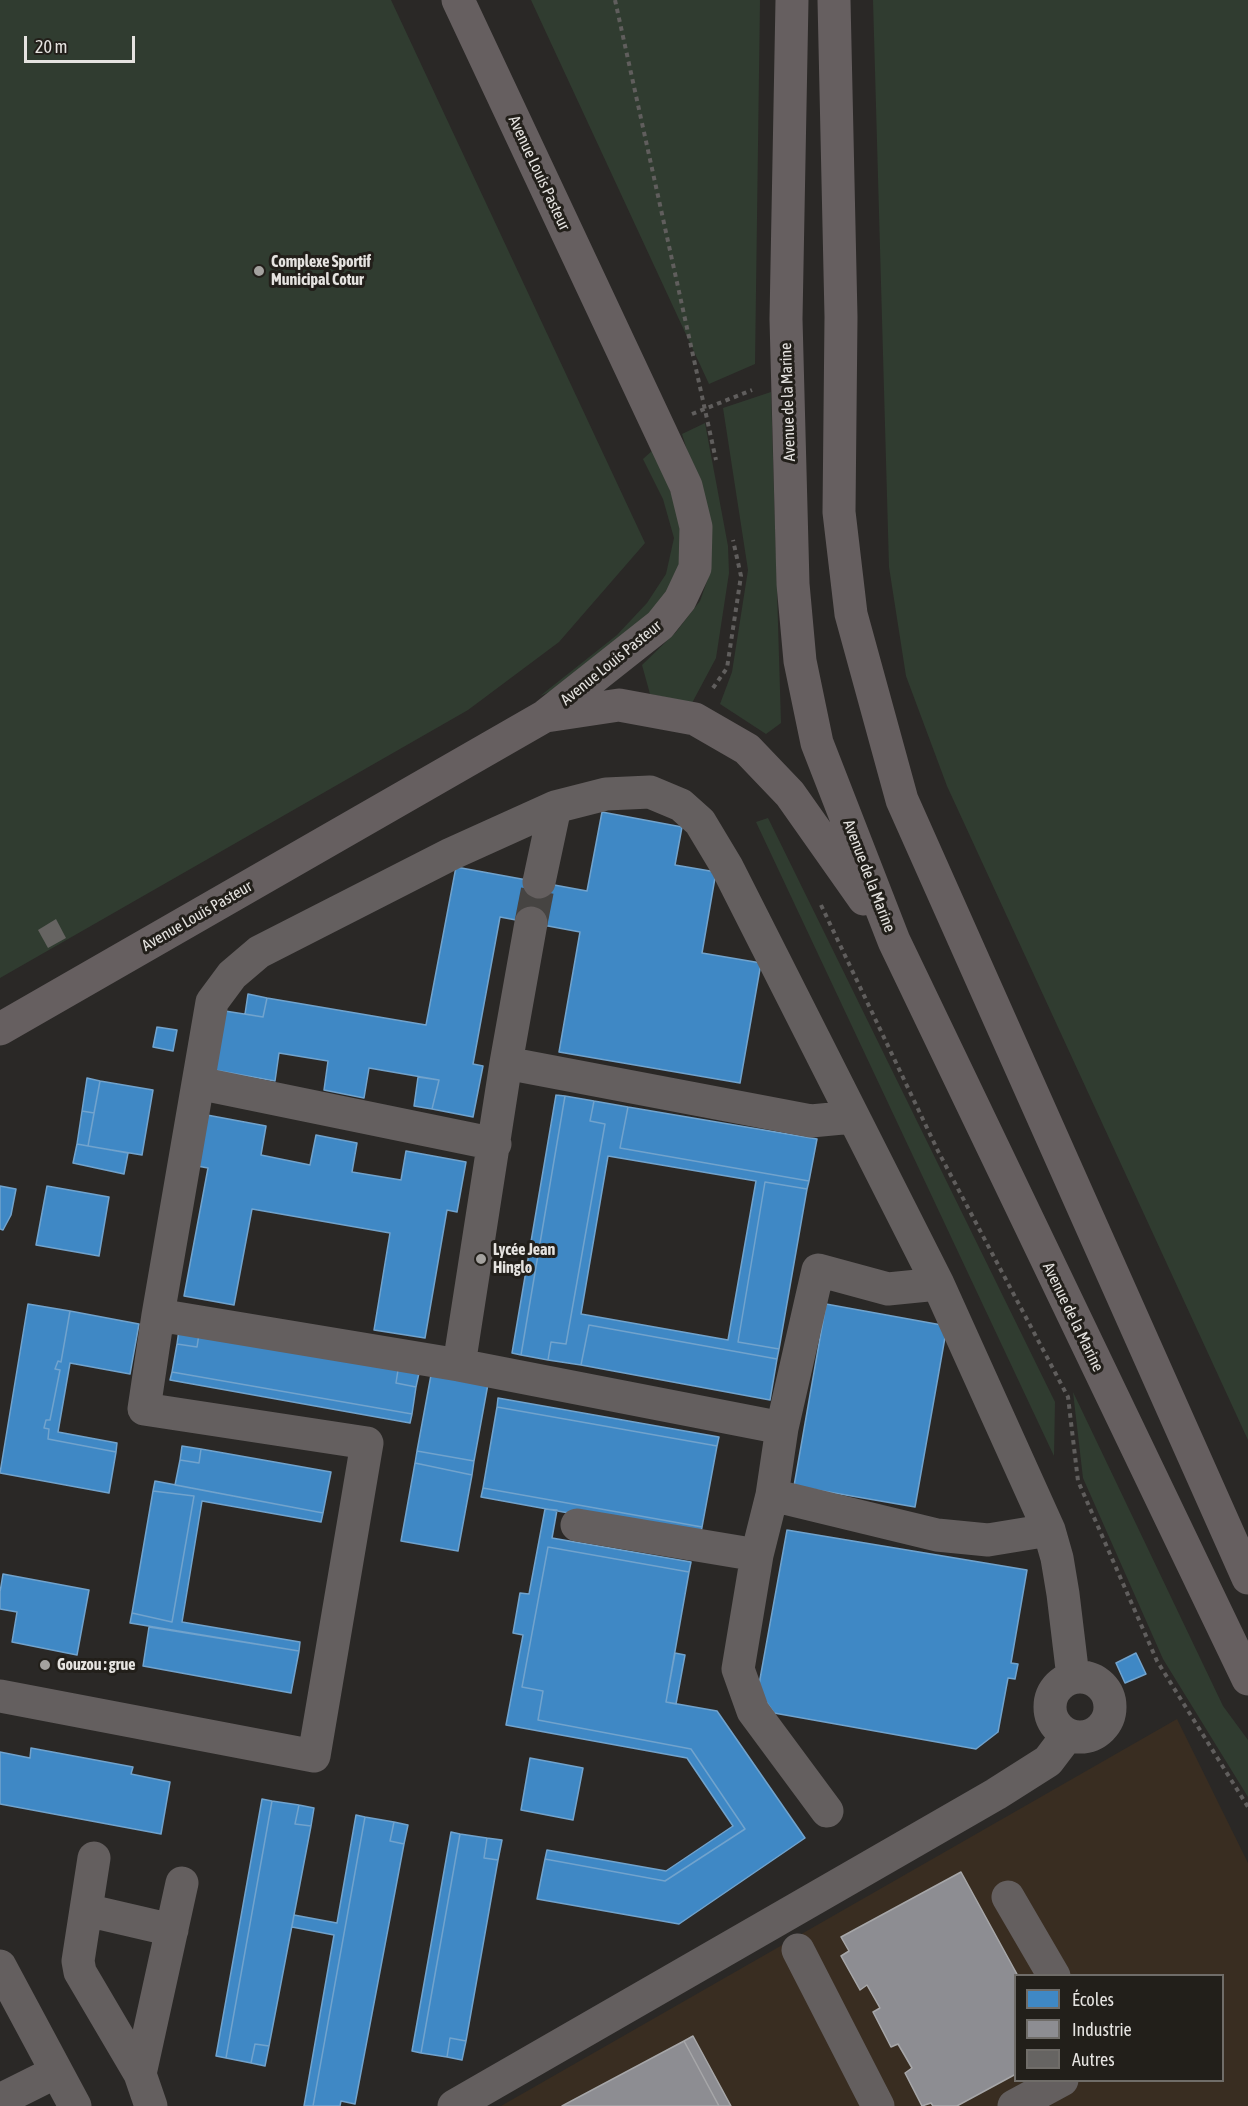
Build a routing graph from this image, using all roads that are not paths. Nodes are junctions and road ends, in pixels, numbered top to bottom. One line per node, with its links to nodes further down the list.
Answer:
1 (458, 0): 4 (main road, Avenue Louis Pasteur)
2 (792, 0): 8 (main road, Avenue de la Marine)
3 (834, 0): 22 (main road)
4 (544, 716): 8 (main road); 9 (main road, Avenue Louis Pasteur)
5 (555, 807): 6 (street); 11 (street); 12 (street)
6 (539, 882)
7 (531, 923): 10 (street)
8 (894, 940): 24 (main road, Avenue de la Marine)
9 (0, 1029)
10 (506, 1063): 12 (street); 13 (street)
11 (198, 1083): 13 (street); 15 (street)
12 (853, 1117): 14 (street)
13 (495, 1144): 16 (street)
14 (938, 1284): 17 (street); 20 (street)
15 (158, 1315): 16 (street); 25 (street)
16 (459, 1365): 17 (street)
17 (782, 1428): 18 (street)
18 (772, 1495): 20 (street); 21 (street)
19 (577, 1525): 21 (street)
20 (1048, 1530): 23 (street)
21 (757, 1555): 27 (street)
22 (1248, 1578)
23 (1073, 1677): 26 (street); 26 (street)
24 (1248, 1679)
25 (0, 1696)
26 (1067, 1736): 42 (street)
27 (827, 1811)
28 (94, 1858): 31 (street)
29 (182, 1883): 32 (street)
30 (1008, 1897): 35 (street)
31 (86, 1910): 32 (street); 37 (street)
32 (172, 1930): 37 (street)
33 (798, 1950): 43 (street)
34 (0, 1966): 36 (street)
35 (1053, 1974)
36 (56, 2072): 39 (street); 40 (street)
37 (140, 2074): 41 (street)
38 (1058, 2082): 44 (street)
39 (0, 2100)
40 (75, 2106)
41 (151, 2106)
42 (454, 2106)
43 (878, 2106)
44 (1014, 2106)

